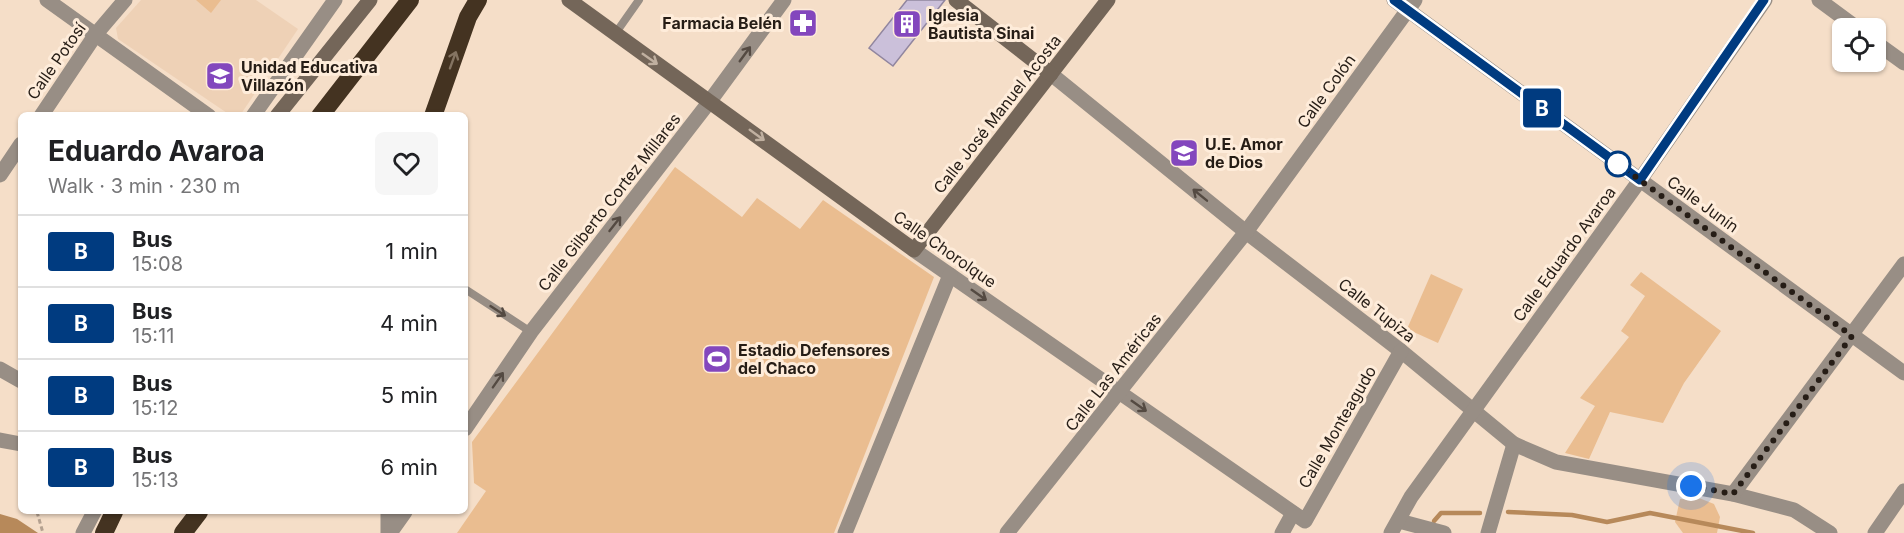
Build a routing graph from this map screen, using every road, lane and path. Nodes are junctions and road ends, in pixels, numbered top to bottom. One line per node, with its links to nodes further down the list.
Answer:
1 (47, 0): 17 (street)
2 (125, 0): 17 (street, Calle Potosí)
3 (335, 0): 25 (street)
4 (370, 0): 26 (street)
5 (410, 0): 27 (highway)
6 (478, 0): 28 (highway, one-way to 6)
7 (569, 0): 18 (street, Calle Chorolque)
8 (639, 0): 18 (lane)
9 (784, 0): 22 (street, Calle Gilberto Cortez Millares, one-way to 9)
10 (956, 0): 21 (street, Calle Tupiza)
11 (1108, 0): 21 (street, Calle José Manuel Acosta)
12 (1394, 0): 15 (street, Calle Junín)
13 (1765, 0): 31 (street, Calle Eduardo Avaroa)
14 (1819, 0): 16 (street)
15 (1411, 5): 31 (street, Calle Junín); 32 (street, Calle Colón)
16 (1843, 18)
17 (96, 34): 23 (street, Calle Potosí); 24 (street)
18 (615, 34): 22 (street, Calle Chorolque, one-way to 22)
19 (1886, 50): 20 (street)
20 (1904, 63)
21 (1051, 74): 32 (street, Calle Tupiza, one-way to 21); 33 (street, Calle José Manuel Acosta)
22 (710, 101): 33 (street, Calle Chorolque, one-way to 33); 37 (street, Calle Gilberto Cortez Millares, one-way to 22)
23 (44, 112)
24 (203, 112)
25 (256, 112)
26 (281, 112)
27 (323, 112)
28 (434, 112)
29 (18, 148): 30 (street)
30 (0, 175)
31 (1640, 180): 38 (street, Calle Junín); 44 (street, Calle Eduardo Avaroa)
32 (1246, 232): 39 (street, Calle Tupiza); 43 (street, Calle Las Américas)
33 (914, 250): 35 (street, Calle Chorolque)
34 (1904, 264): 38 (street)
35 (950, 275): 43 (street, Calle Chorolque, one-way to 43); 64 (street)
36 (468, 291): 37 (lane, one-way to 37)
37 (531, 332): 45 (street, Calle Gilberto Cortez Millares, one-way to 37)
38 (1852, 336): 41 (street, Calle Junín); 50 (street)
39 (1401, 351): 44 (street, Calle Tupiza); 57 (street, Calle Monteagudo)
40 (0, 369): 42 (street)
41 (1904, 373)
42 (18, 379)
43 (1119, 393): 57 (street, Calle Chorolque, one-way to 57); 65 (street, Calle Las Américas)
44 (1474, 410): 48 (street, Calle Tupiza); 58 (street, Calle Eduardo Avaroa)
45 (468, 425)
46 (0, 440): 47 (street)
47 (18, 443)
48 (1514, 444): 50 (street, Calle Tupiza); 68 (street)
49 (1904, 491): 70 (street)
50 (1733, 494): 69 (street, Calle Tupiza)
51 (38, 514): 59 (path)
52 (93, 514): 60 (street)
53 (113, 514): 61 (highway)
54 (197, 514): 62 (highway)
55 (388, 514): 63 (street)
56 (403, 514): 63 (street)
57 (1299, 517): 66 (street, Calle Monteagudo)
58 (1395, 527): 67 (street)
59 (44, 533)
60 (83, 533)
61 (104, 533)
62 (183, 533)
63 (389, 533)
64 (845, 533)
65 (1007, 533)
66 (1282, 533)
67 (1443, 533)
68 (1488, 533)
69 (1830, 533)
70 (1875, 533)

